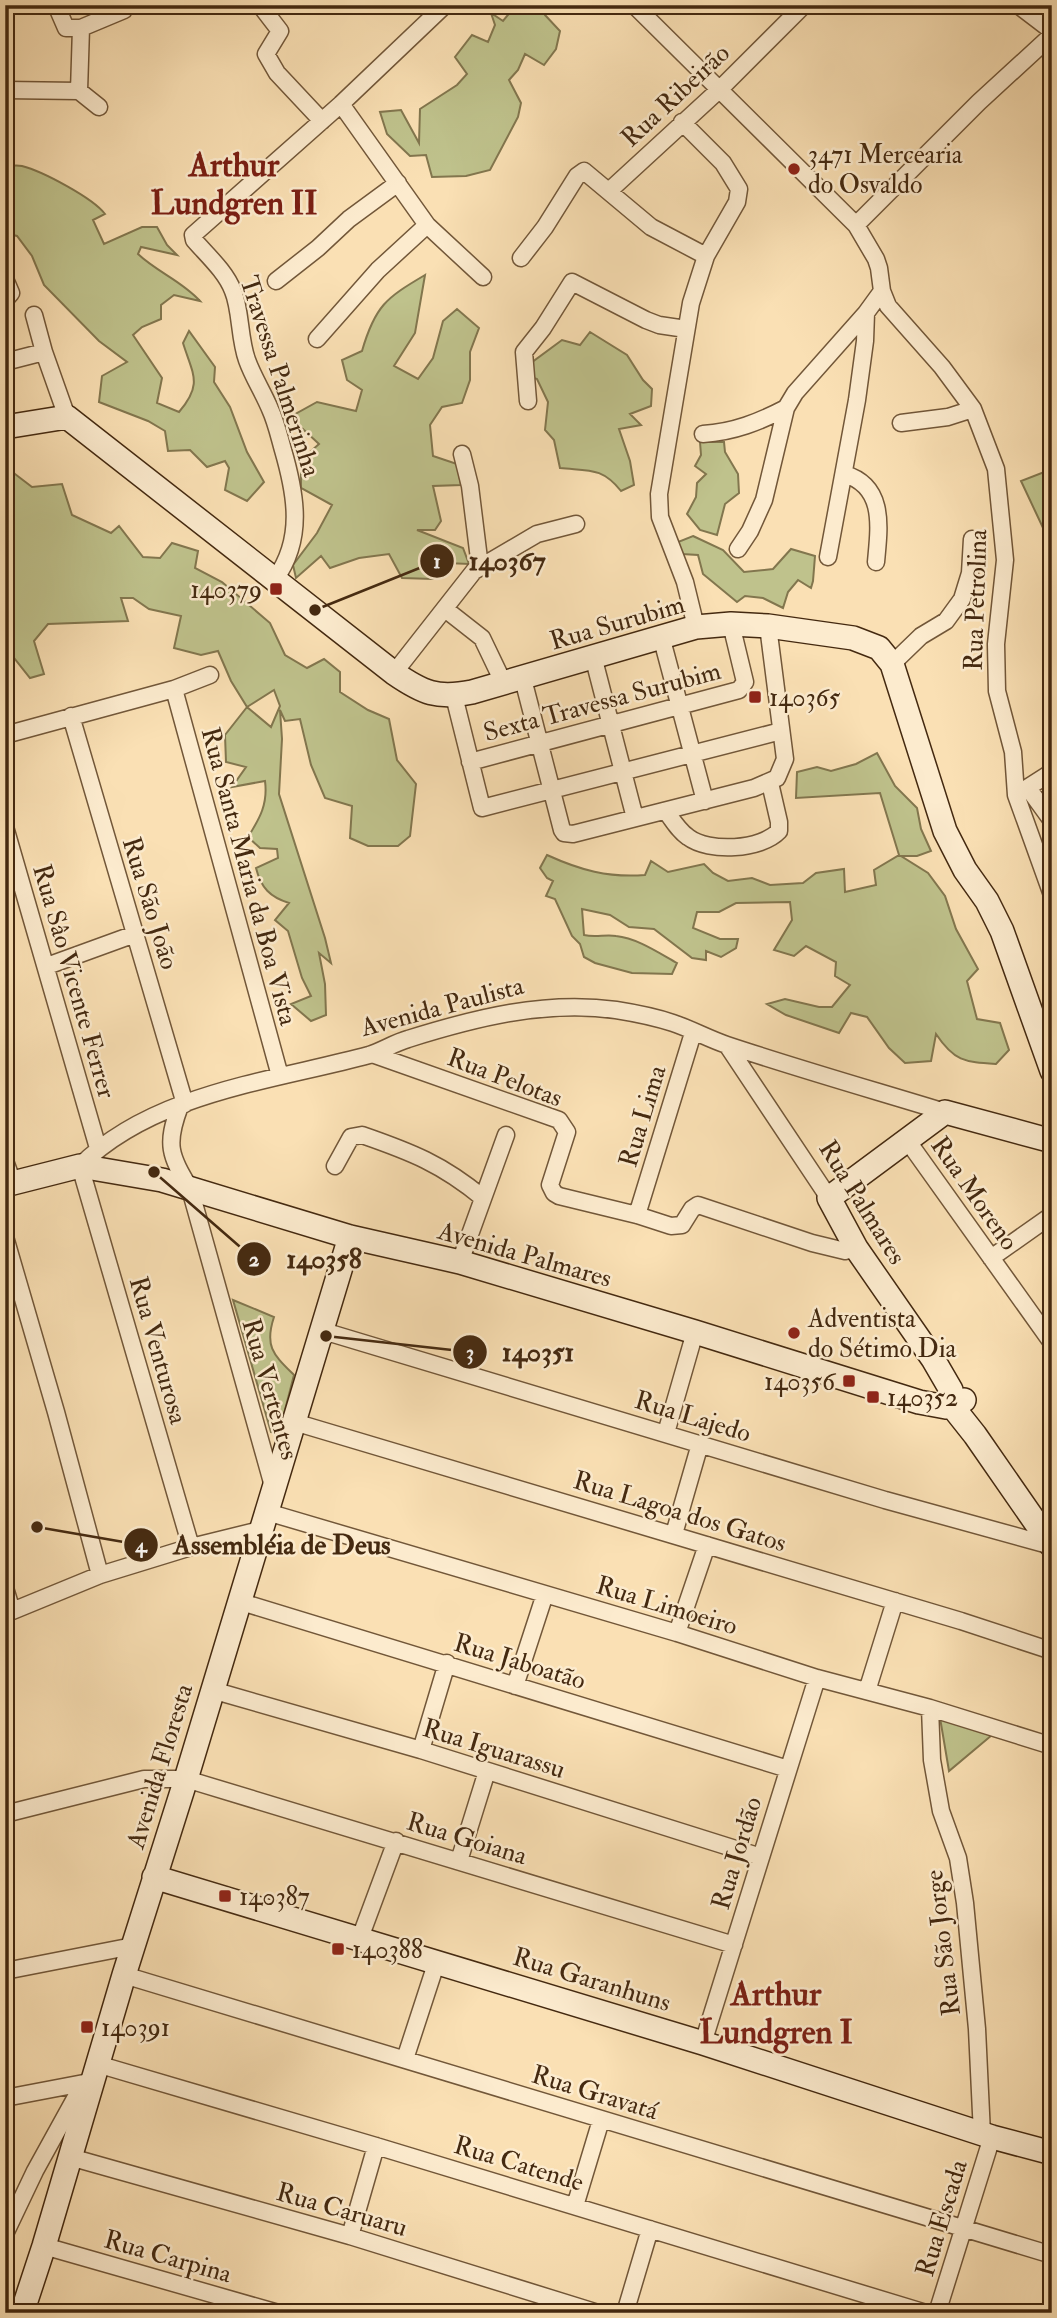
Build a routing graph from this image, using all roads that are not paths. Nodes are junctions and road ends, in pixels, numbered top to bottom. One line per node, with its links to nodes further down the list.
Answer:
1 (55, 5): 8 (street)
2 (260, 5): 15 (street)
3 (445, 5): 13 (street)
4 (634, 5): 10 (street)
5 (804, 5): 10 (street, Rua Ribeirão)
6 (1018, 5): 9 (street)
7 (124, 9): 8 (street)
8 (81, 28): 12 (street)
9 (1052, 33): 20 (street)
10 (720, 89): 16 (street, Rua Ribeirão); 20 (street)
11 (5, 90): 12 (street)
12 (79, 92): 14 (street)
13 (341, 104): 15 (street); 17 (street)
14 (99, 107)
15 (322, 121): 51 (street, Travessa Palmerinha)
16 (682, 122): 18 (street, Rua Ribeirão); 21 (street)
17 (397, 183): 19 (street); 26 (street)
18 (609, 191): 21 (street); 22 (street)
19 (427, 225): 24 (street); 33 (street)
20 (856, 225): 28 (street, Rua Petrolina)
21 (706, 256): 32 (street)
22 (520, 258)
23 (558, 273): 27 (street)
24 (483, 277)
25 (5, 279): 29 (street)
26 (276, 281)
27 (572, 282): 32 (street); 36 (street)
28 (882, 290): 30 (street); 38 (street, Rua Petrolina)
29 (5, 300)
30 (866, 313): 37 (street); 44 (street)
31 (34, 315): 34 (street)
32 (686, 329): 55 (street)
33 (317, 339)
34 (44, 352): 35 (street); 39 (street)
35 (5, 362)
36 (528, 401)
37 (786, 408): 42 (street); 47 (street)
38 (974, 409): 40 (street); 76 (street, Rua Petrolina)
39 (66, 417): 41 (street); 51 (street, Rua Surubim)
40 (901, 423)
41 (5, 427)
42 (704, 434)
43 (462, 454): 50 (street)
44 (844, 474): 48 (street); 49 (street)
45 (576, 524): 50 (street)
46 (972, 539): 58 (street)
47 (738, 549)
48 (828, 557)
49 (876, 562)
50 (480, 567): 52 (street)
51 (275, 579): 59 (street, Rua Surubim)
52 (445, 609): 59 (street); 61 (street)
53 (731, 624): 54 (street, Rua Surubim); 55 (street, Rua Surubim); 64 (street, Sexta Travessa Surubim)
54 (768, 626): 58 (street, Rua Surubim); 67 (street)
55 (696, 627): 56 (street, Rua Surubim)
56 (661, 636): 57 (street, Rua Surubim); 64 (street)
57 (593, 656): 61 (street, Rua Surubim); 66 (street)
58 (892, 664): 88 (street)
59 (394, 673): 63 (street, Rua Surubim)
60 (210, 675): 62 (street)
61 (514, 681): 63 (street, Rua Surubim); 69 (street)
62 (174, 689): 65 (street); 89 (street, Rua Santa Maria da Boa Vista)
63 (454, 696): 71 (street)
64 (680, 707): 66 (street, Sexta Travessa Surubim); 70 (street)
65 (71, 716): 68 (street); 83 (street, Rua São João)
66 (610, 725): 69 (street, Sexta Travessa Surubim); 72 (street)
67 (781, 731): 70 (street); 74 (street)
68 (5, 735)
69 (541, 743): 71 (street, Sexta Travessa Surubim); 75 (street)
70 (692, 753): 72 (street); 77 (street)
71 (470, 762): 75 (street)
72 (622, 771): 75 (street); 79 (street)
73 (1052, 772): 76 (street)
74 (770, 783): 77 (street); 78 (street)
75 (552, 790): 79 (street)
76 (1022, 791): 80 (street); 82 (street, Rua Petrolina)
77 (705, 801): 78 (street)
78 (666, 811): 79 (street)
79 (635, 818)
80 (1052, 821)
81 (5, 827): 84 (street, Rua Sâo Vicente Ferrer)
82 (1052, 895)
83 (135, 934): 84 (street); 90 (street, Rua São João)
84 (47, 966): 95 (street, Rua Sâo Vicente Ferrer)
85 (694, 1033): 86 (street, Avenida Paulista); 87 (street, Avenida Paulista); 103 (street, Rua Lima)
86 (727, 1045): 91 (street, Avenida Paulista); 102 (street, Rua Palmares)
87 (372, 1054): 89 (street, Avenida Paulista); 103 (street, Rua Pelotas)
88 (1052, 1071)
89 (280, 1076): 90 (street, Avenida Paulista)
90 (183, 1105): 95 (street, Avenida Paulista); 100 (street, Rua Vertentes)
91 (945, 1112): 93 (street); 94 (street, Avenida Paulista)
92 (506, 1135): 101 (street)
93 (907, 1140): 102 (street); 108 (street, Rua Moreno)
94 (1052, 1141)
95 (98, 1148): 97 (street, Avenida Paulista)
96 (5, 1161): 99 (street)
97 (80, 1166): 99 (street); 100 (street, Avenida Palmares); 123 (street, Rua Venturosa)
98 (335, 1166): 101 (street)
99 (9, 1184)
100 (190, 1189): 106 (street, Avenida Palmares); 117 (street, Rua Vertentes)
101 (483, 1198): 109 (street)
102 (829, 1198): 107 (street, Rua Palmares)
103 (638, 1214): 107 (street, Rua Pelotas)
104 (1052, 1215): 108 (street)
105 (5, 1237): 124 (street)
106 (349, 1237): 109 (street, Avenida Palmares); 110 (street, Avenida Floresta)
107 (856, 1248): 113 (street, Rua Palmares)
108 (991, 1258): 112 (street, Rua Moreno)
109 (460, 1262): 111 (street, Avenida Palmares)
110 (320, 1330): 114 (street, Avenida Floresta); 115 (street, Rua Lajedo)
111 (695, 1332): 113 (street, Avenida Palmares); 115 (street)
112 (1052, 1343)
113 (956, 1399): 118 (street); 122 (street)
114 (294, 1422): 117 (street, Avenida Floresta); 120 (street, Rua Lagoa dos Gatos)
115 (666, 1433): 116 (street, Rua Lajedo)
116 (700, 1444): 120 (street); 122 (street, Rua Lajedo)
117 (273, 1486): 119 (street, Avenida Floresta)
118 (1052, 1518)
119 (264, 1521): 123 (street); 126 (street, Rua Limoeiro); 127 (street, Avenida Floresta)
120 (674, 1534): 121 (street, Rua Lagoa dos Gatos)
121 (707, 1545): 128 (street, Rua Lagoa dos Gatos); 130 (street)
122 (1052, 1546)
123 (191, 1547): 124 (street)
124 (100, 1575): 129 (street)
125 (5, 1588): 129 (street)
126 (545, 1594): 130 (street, Rua Limoeiro); 134 (street)
127 (238, 1601): 132 (street, Rua Jaboatão); 135 (street, Avenida Floresta)
128 (895, 1601): 131 (street, Rua Lagoa dos Gatos); 136 (street)
129 (8, 1613)
130 (677, 1633): 133 (street, Rua Limoeiro)
131 (1052, 1651)
132 (447, 1663): 134 (street, Rua Jaboatão); 139 (street)
133 (817, 1678): 136 (street, Rua Limoeiro); 140 (street, Rua Jordão)
134 (515, 1686): 140 (street, Rua Jaboatão)
135 (212, 1690): 139 (street, Rua Iguarassu); 142 (street, Avenida Floresta)
136 (867, 1691): 137 (street, Rua Limoeiro)
137 (930, 1708): 138 (street, Rua Limoeiro); 159 (street, Rua São Jorge)
138 (1052, 1746)
139 (421, 1750): 141 (street, Rua Iguarassu)
140 (788, 1769): 145 (street, Rua Jordão)
141 (486, 1771): 145 (street, Rua Iguarassu); 146 (street)
142 (186, 1779): 143 (street, Rua Goiana); 144 (street, Rua Goiana); 147 (street, Avenida Floresta)
143 (5, 1814)
144 (396, 1841): 146 (street, Rua Goiana); 148 (street)
145 (761, 1857): 149 (street, Rua Jordão)
146 (459, 1861): 149 (street, Rua Goiana)
147 (154, 1877): 148 (street, Rua Garanhuns); 150 (street, Avenida Floresta)
148 (360, 1938): 151 (street, Rua Garanhuns)
149 (734, 1945): 154 (street, Rua Jordão)
150 (133, 1946): 152 (street); 153 (street, Avenida Floresta)
151 (437, 1961): 154 (street, Rua Garanhuns); 155 (street)
152 (5, 1971)
153 (124, 1975): 155 (street, Rua Gravatá); 156 (street, Avenida Floresta)
154 (703, 2043): 159 (street, Rua Garanhuns)
155 (405, 2059): 158 (street, Rua Gravatá)
156 (91, 2076): 157 (street); 160 (street, Rua Catende); 162 (street, Avenida Floresta); 166 (street)
157 (5, 2098)
158 (601, 2120): 163 (street); 164 (street, Rua Gravatá)
159 (987, 2135): 161 (street, Rua Garanhuns); 164 (street, Rua Escada)
160 (376, 2146): 163 (street, Rua Catende); 167 (street)
161 (1052, 2153)
162 (70, 2157): 167 (street, Rua Caruaru); 168 (street, Avenida Floresta)
163 (575, 2206): 165 (street, Rua Catende)
164 (964, 2228): 169 (street, Rua Gravatá); 178 (street, Rua Escada)
165 (650, 2229): 176 (street); 177 (street, Rua Catende)
166 (5, 2234)
167 (349, 2236): 170 (street, Rua Caruaru)
168 (44, 2246): 172 (street, Avenida Floresta); 173 (street, Rua Carpina)
169 (1052, 2255)
170 (546, 2297): 174 (street); 175 (street, Rua Caruaru)
171 (5, 2304): 172 (street)
172 (22, 2312)
173 (278, 2313)
174 (540, 2313)
175 (598, 2313)
176 (625, 2313)
177 (926, 2313)
178 (937, 2313)

